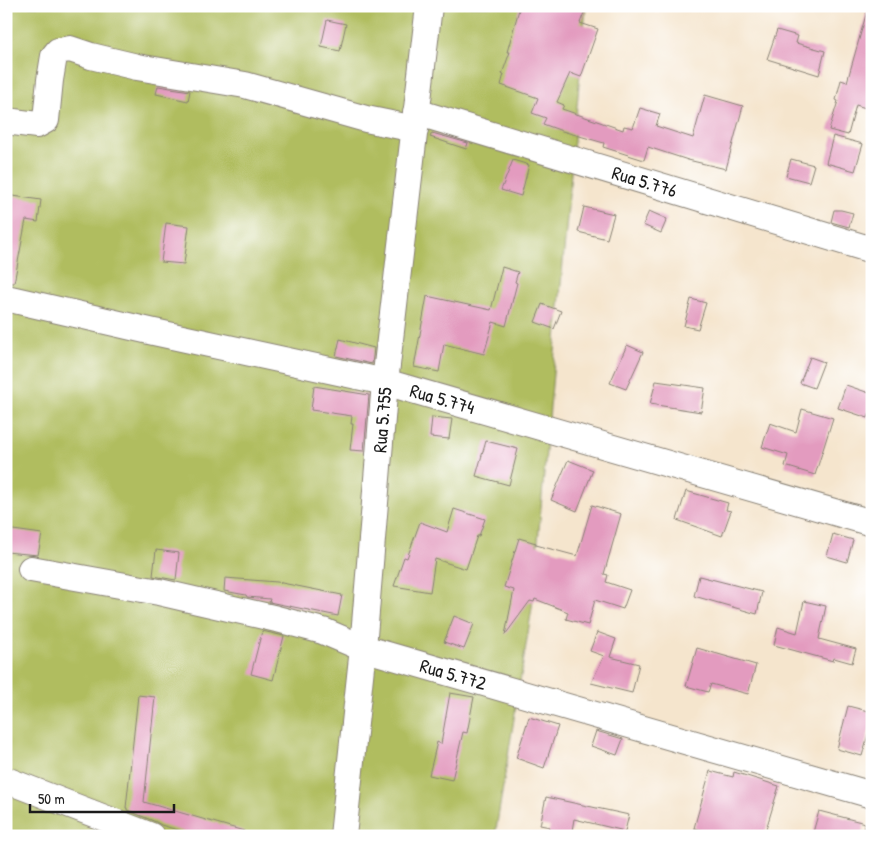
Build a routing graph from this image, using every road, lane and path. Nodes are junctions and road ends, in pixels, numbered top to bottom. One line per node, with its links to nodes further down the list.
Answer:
1 (429, 6): 3 (street, Rua 5.755)
2 (6, 121): 3 (street, Rua 5.776)
3 (416, 121): 4 (street, Rua 5.776); 6 (street, Rua 5.755)
4 (872, 250)
5 (6, 298): 6 (street, Rua 5.774)
6 (385, 382): 7 (street, Rua 5.774); 9 (street, Rua 5.755)
7 (872, 523)
8 (31, 569): 9 (street, Rua 5.772)
9 (363, 648): 11 (street, Rua 5.772); 13 (street, Rua 5.755)
10 (6, 780): 12 (street)
11 (872, 795)
12 (143, 834)
13 (343, 836)

